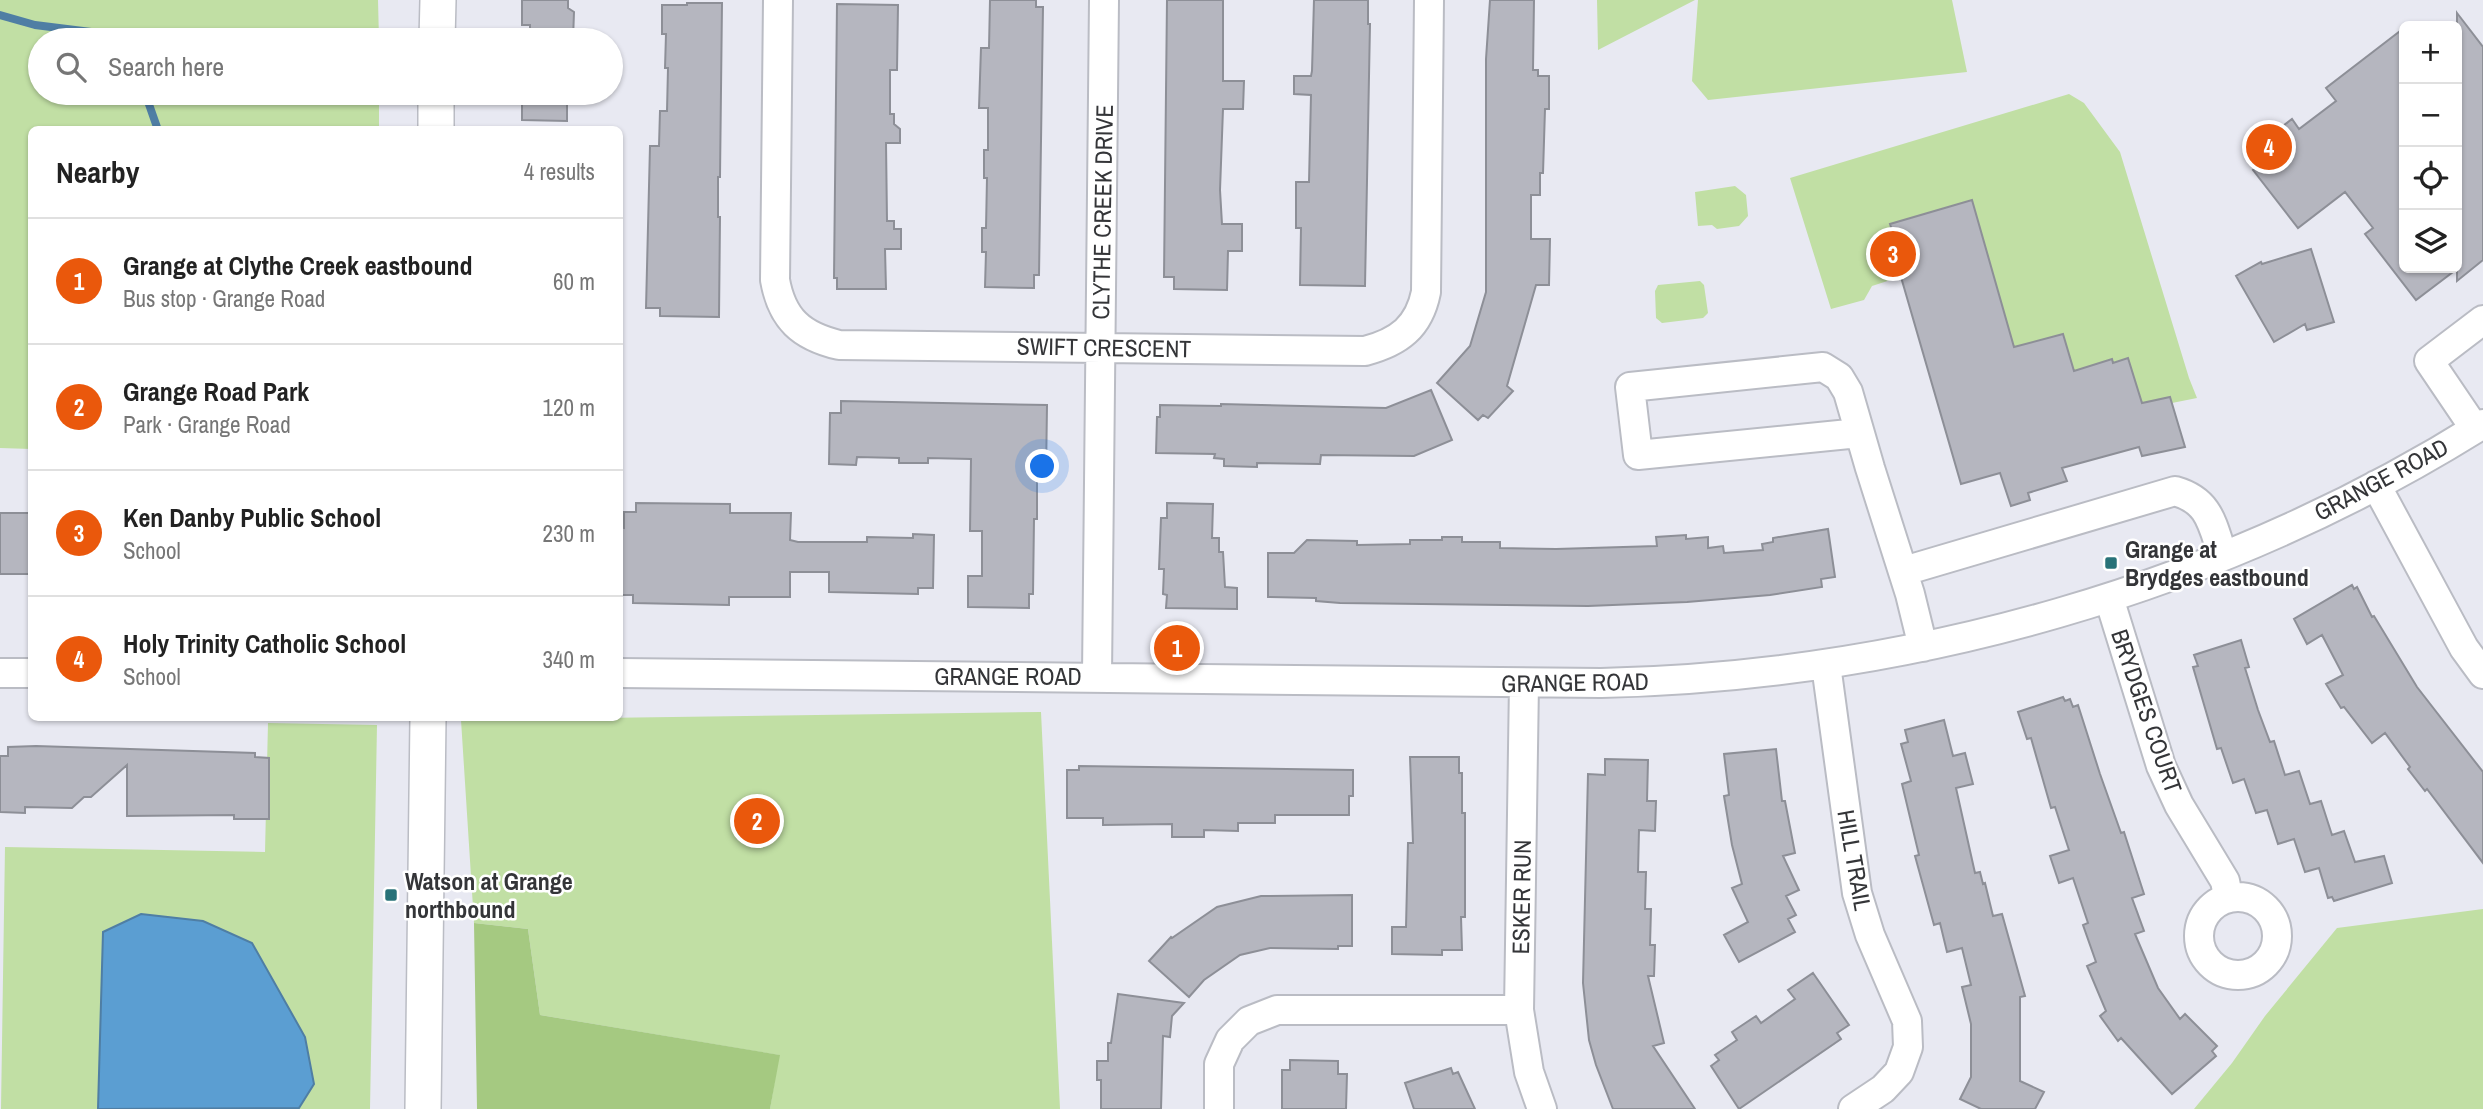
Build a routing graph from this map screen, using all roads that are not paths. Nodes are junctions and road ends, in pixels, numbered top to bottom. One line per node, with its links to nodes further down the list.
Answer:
1 (438, 0): 5 (main road)
2 (778, 0): 9 (street, SWIFT CRESCENT)
3 (1104, 0): 9 (street, CLYTHE CREEK DRIVE)
4 (1429, 0): 9 (street, SWIFT CRESCENT)
5 (437, 28)
6 (436, 105): 7 (main road)
7 (436, 126)
8 (2483, 320): 10 (street)
9 (1100, 347): 22 (street, CLYTHE CREEK DRIVE)
10 (2479, 427): 12 (street, GRANGE ROAD)
11 (1859, 433): 11 (street); 14 (street)
12 (2376, 485): 13 (street, GRANGE ROAD); 21 (street)
13 (2223, 556): 14 (street); 15 (street, GRANGE ROAD)
14 (1904, 571): 16 (street)
15 (2109, 598): 16 (street, GRANGE ROAD); 25 (street, BRYDGES COURT)
16 (1923, 647): 17 (street, GRANGE ROAD)
17 (1826, 665): 23 (street, GRANGE ROAD); 30 (street, HILL TRAIL)
18 (0, 673): 19 (street)
19 (28, 673)
20 (623, 673): 22 (street, GRANGE ROAD)
21 (2483, 674)
22 (1097, 677): 23 (street, GRANGE ROAD)
23 (1524, 683): 26 (street, ESKER RUN)
24 (428, 721): 27 (main road)
25 (2228, 896)
26 (1519, 1010): 28 (street); 29 (street, ESKER RUN)
27 (423, 1109)
28 (1219, 1109)
29 (1542, 1109)
30 (1853, 1109)

